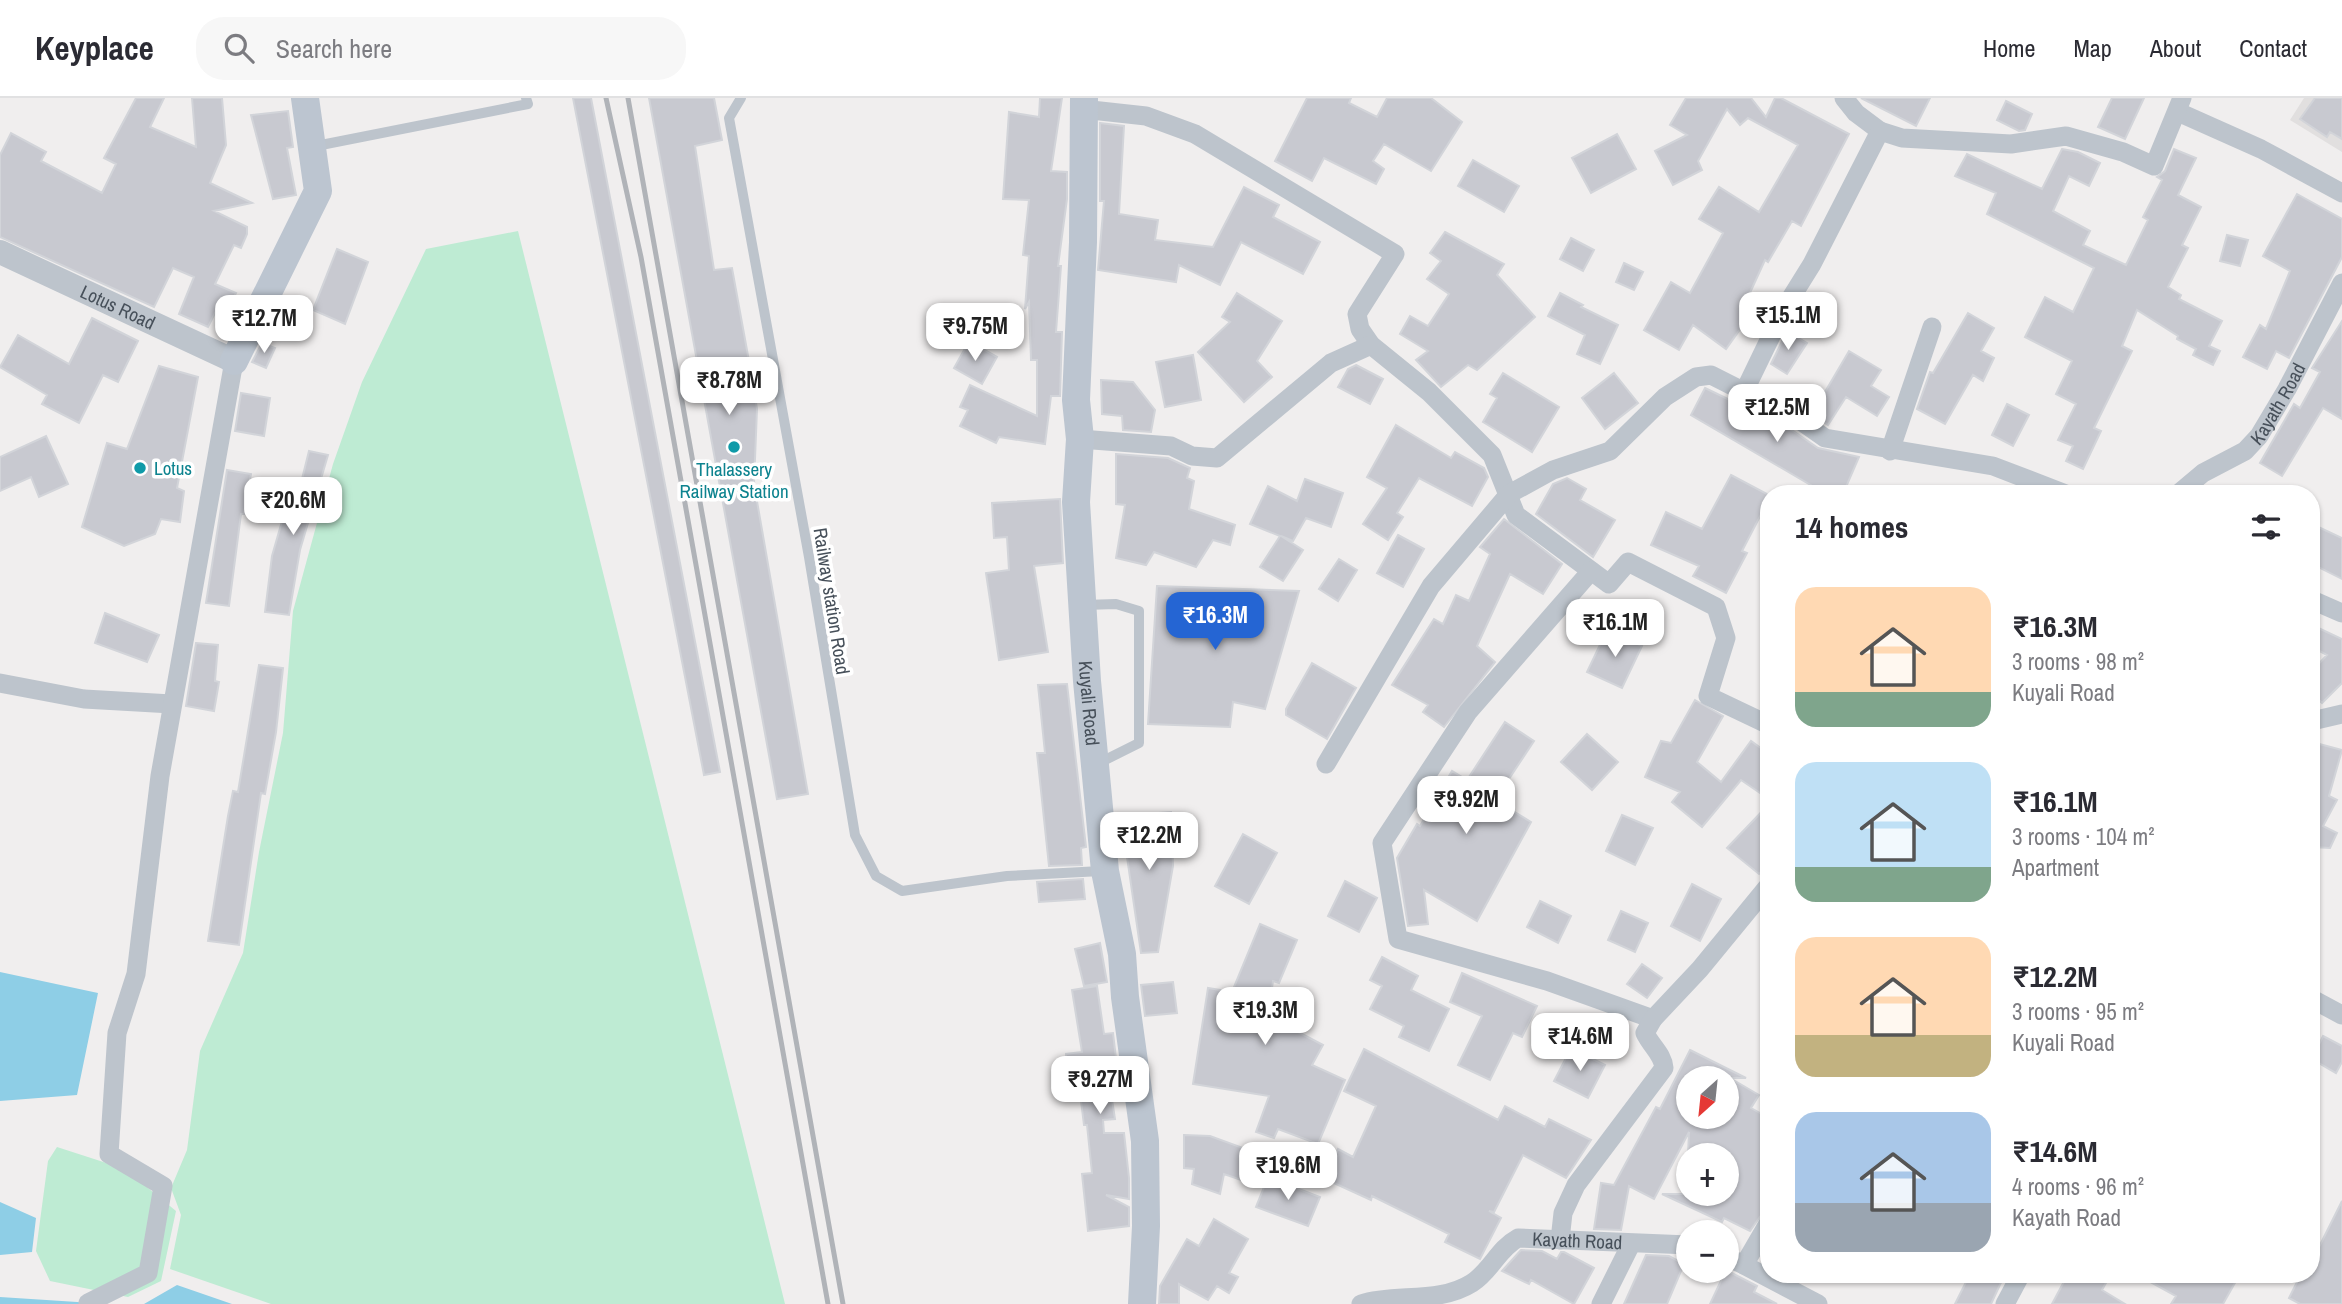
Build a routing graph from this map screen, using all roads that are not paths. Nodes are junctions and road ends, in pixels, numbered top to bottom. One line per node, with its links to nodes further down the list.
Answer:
1 (305, 98): 8 (main road)
2 (526, 98): 8 (lane)
3 (741, 98): 32 (lane, Railway station Road)
4 (1844, 98): 7 (street)
5 (1083, 104): 13 (street); 16 (main road, Kuyali Road)
6 (2180, 105): 7 (street); 9 (street)
7 (1880, 131): 15 (street)
8 (312, 147): 14 (main road)
9 (2342, 193)
10 (0, 253): 14 (street, Lotus Road)
11 (2342, 283): 19 (street, Kayath Road)
12 (1932, 327): 17 (street)
13 (1371, 345): 16 (street); 20 (street)
14 (234, 361): 26 (street)
15 (1744, 392): 17 (street); 20 (street)
16 (1080, 439): 23 (main road, Kuyali Road)
17 (1891, 451): 18 (street)
18 (2043, 485)
19 (2189, 485)
20 (1509, 494): 21 (street); 31 (street)
21 (1591, 571): 29 (street); 36 (street)
22 (2320, 603): 24 (street)
23 (1083, 605): 30 (main road, Kuyali Road); 30 (lane)
24 (2342, 613)
25 (0, 683): 26 (street)
26 (172, 704): 46 (street)
27 (2342, 714): 28 (street)
28 (2320, 719)
29 (1760, 721)
30 (1096, 764): 32 (main road, Kuyali Road)
31 (1326, 764)
32 (1105, 871): 47 (main road, Kuyali Road)
33 (1760, 896): 36 (street)
34 (2320, 1003): 35 (street)
35 (2342, 1015)
36 (1653, 1019): 38 (street)
37 (1760, 1233): 41 (street)
38 (1560, 1240): 39 (street, Kayath Road); 48 (street, Kayath Road)
39 (1631, 1244): 40 (street, Kayath Road); 49 (street)
40 (1676, 1245)
41 (1739, 1257)
42 (1739, 1263): 43 (street)
43 (1760, 1274)
44 (1778, 1283): 50 (street)
45 (2016, 1283): 51 (street)
46 (88, 1303)
47 (1142, 1304)
48 (1360, 1304)
49 (1601, 1304)
50 (1818, 1304)
51 (2005, 1304)

